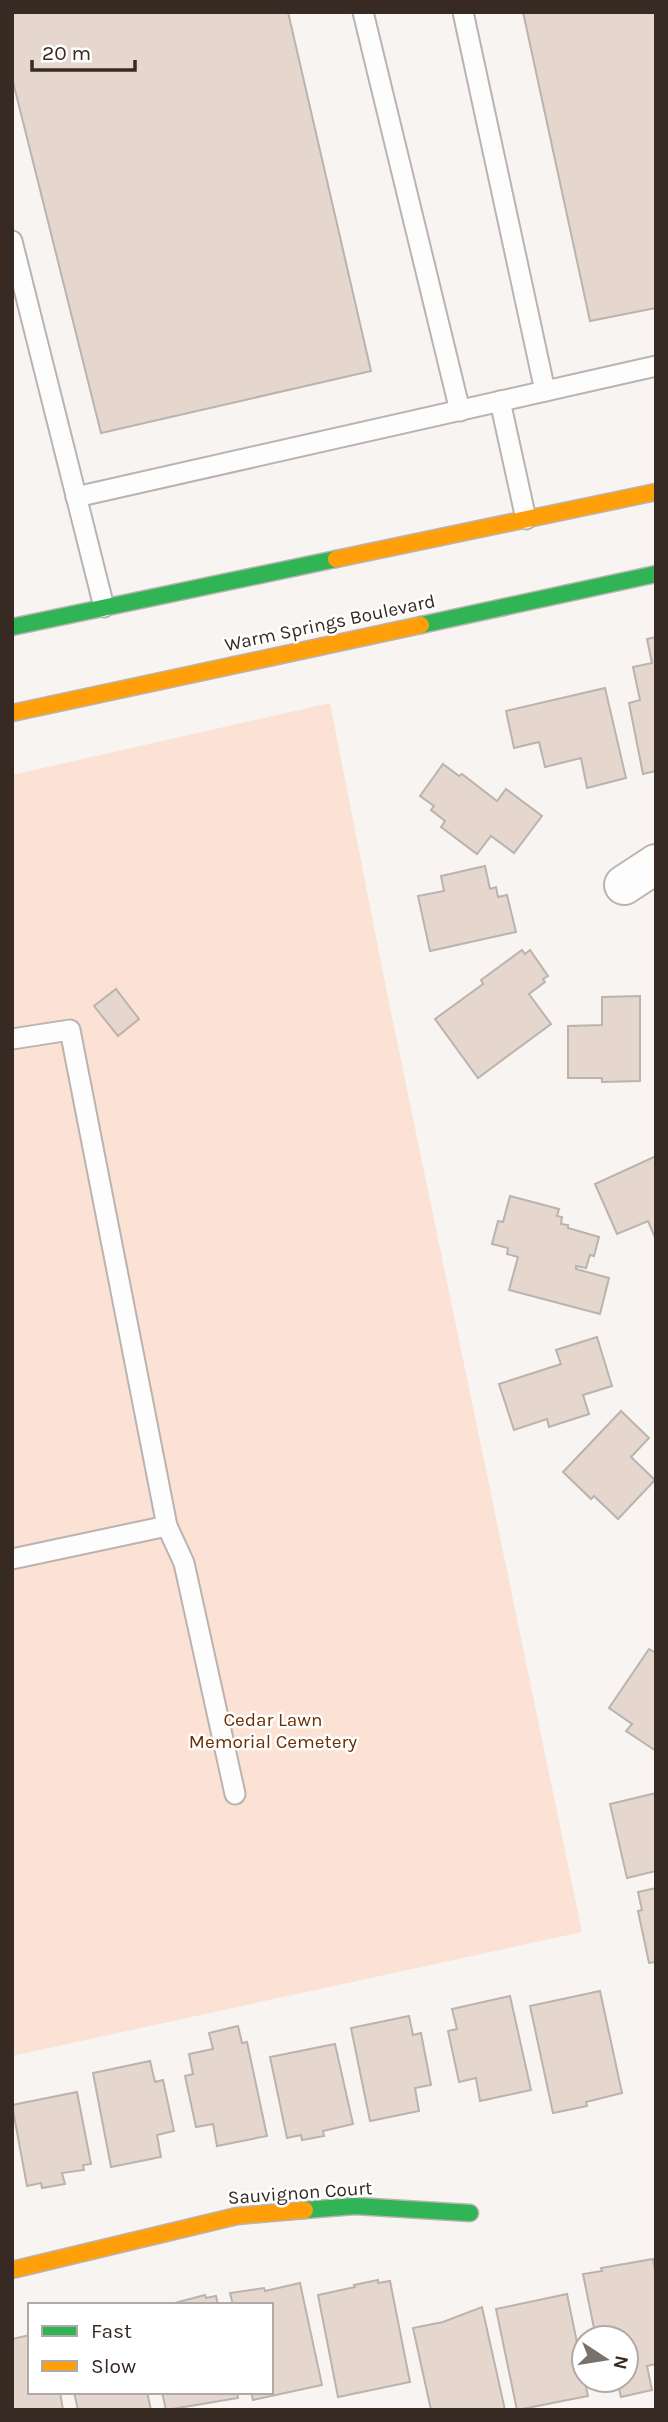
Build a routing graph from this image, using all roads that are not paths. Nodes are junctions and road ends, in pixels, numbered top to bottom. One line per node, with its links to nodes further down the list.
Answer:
1 (363, 12): 7 (lane)
2 (463, 12): 5 (lane)
3 (12, 241): 9 (lane)
4 (656, 366): 5 (lane)
5 (545, 391): 6 (lane)
6 (500, 401): 7 (lane); 10 (lane)
7 (460, 411): 9 (lane)
8 (656, 492): 10 (main road)
9 (76, 497): 12 (lane)
10 (526, 519): 12 (main road)
11 (656, 574): 14 (main road, Warm Springs Boulevard)
12 (104, 607): 13 (main road)
13 (12, 626)
14 (12, 713)
15 (656, 864): 16 (street)
16 (624, 885)
17 (12, 1040): 18 (lane)
18 (167, 1526): 19 (lane); 20 (lane)
19 (12, 1559)
20 (235, 1794)
21 (470, 2213): 22 (main road, Sauvignon Court)
22 (12, 2270)

